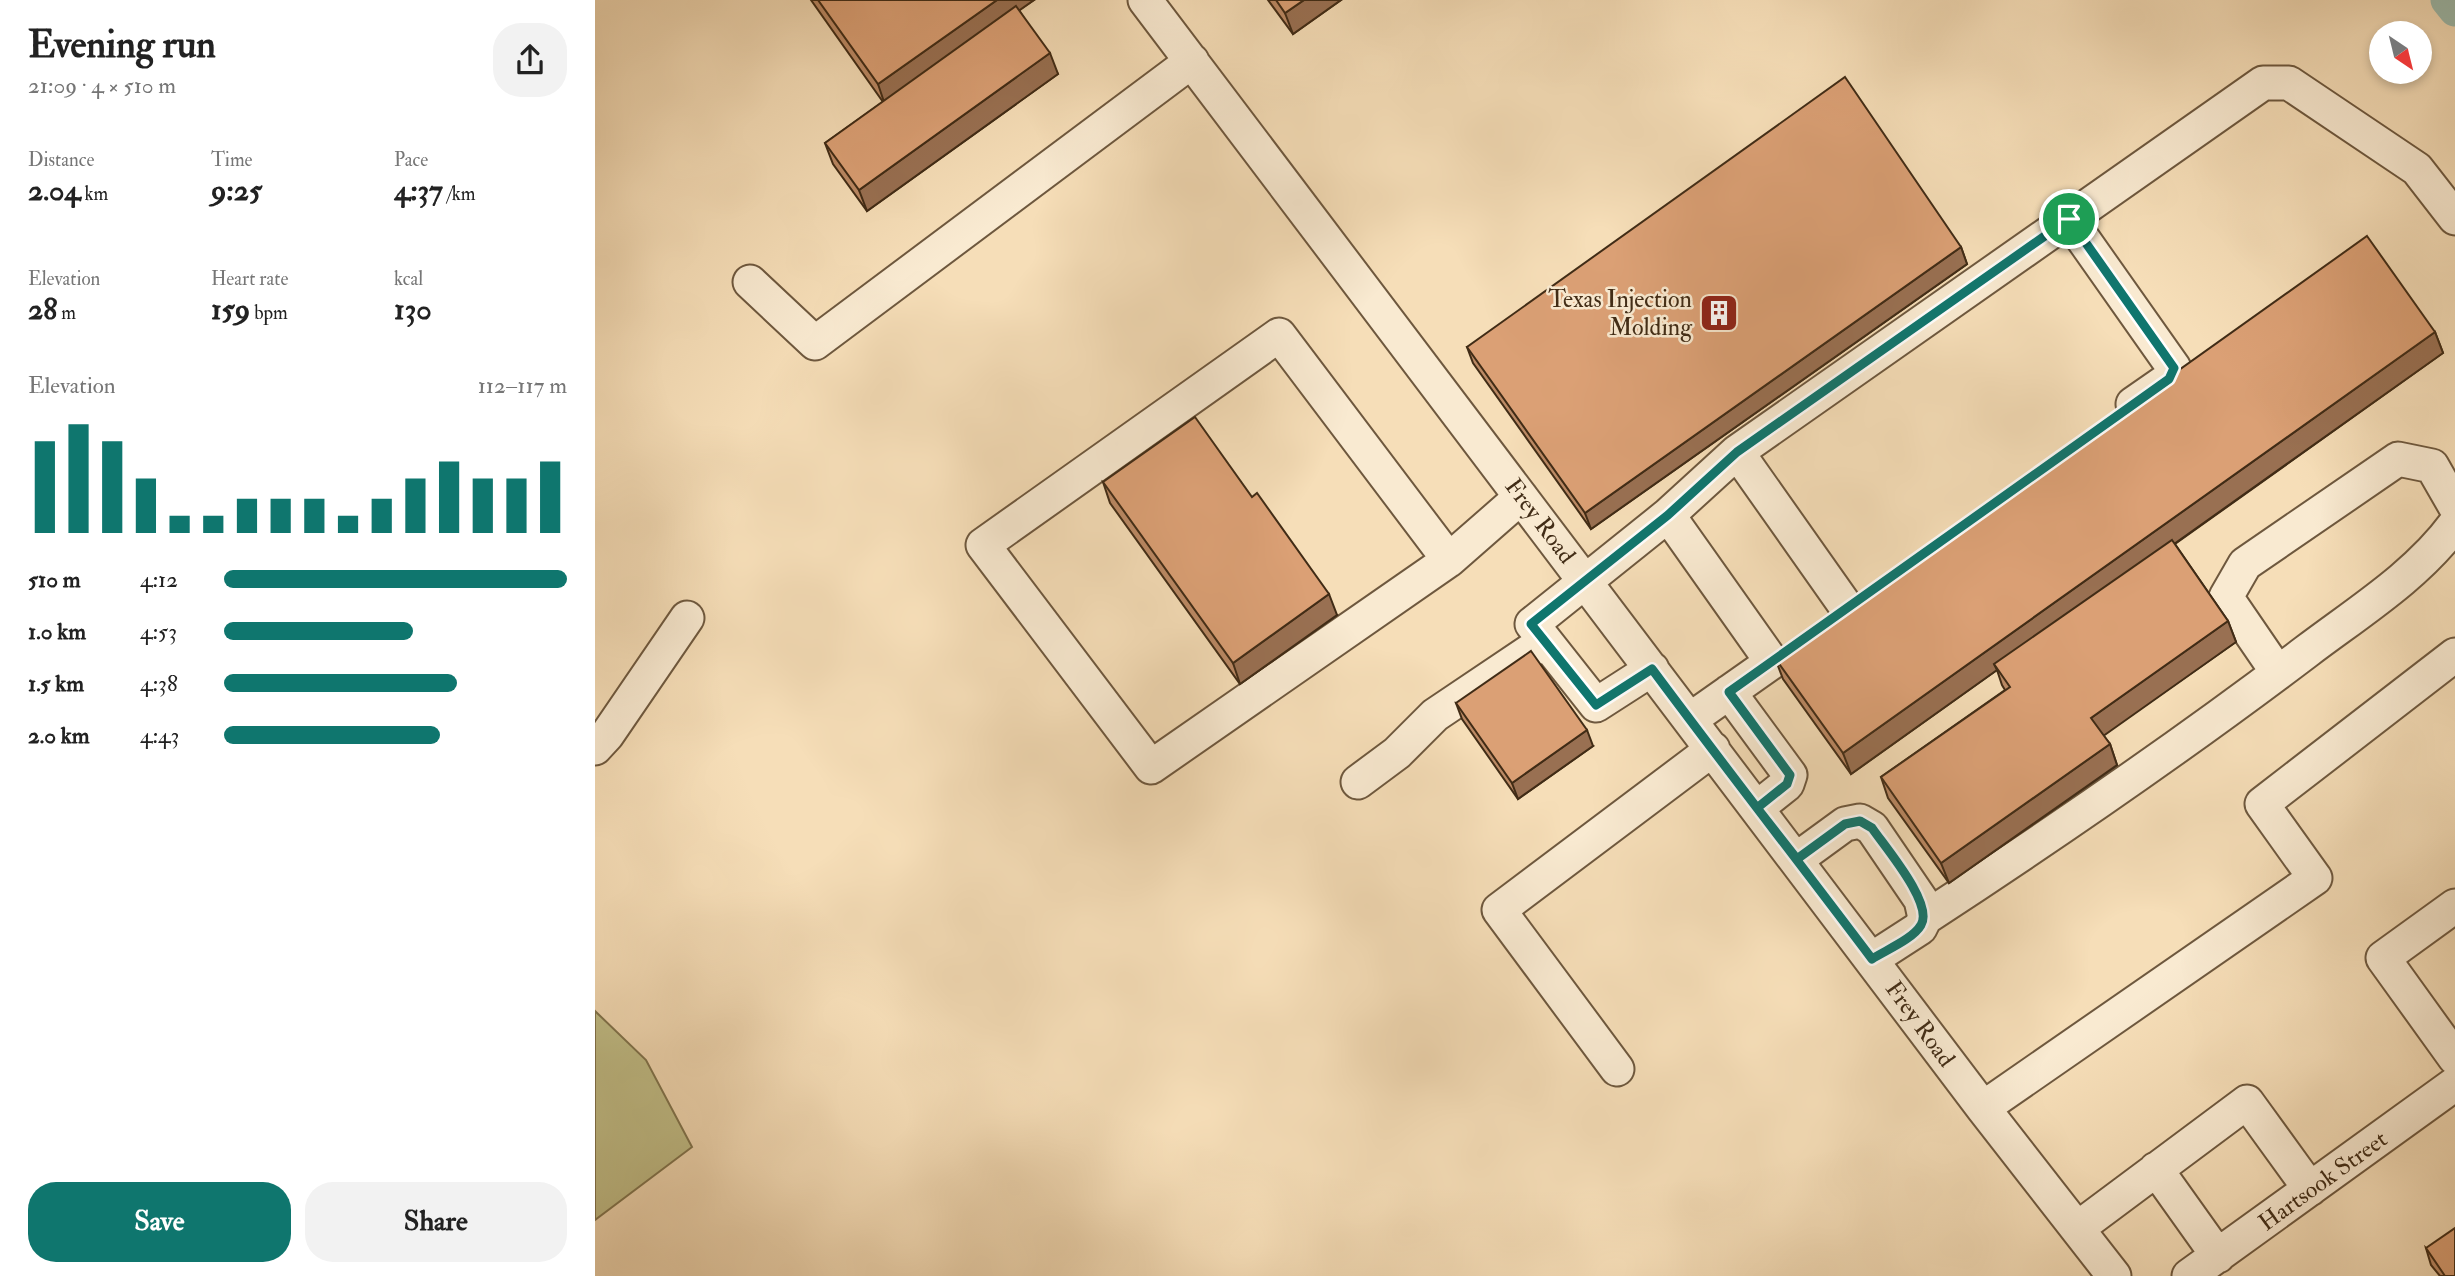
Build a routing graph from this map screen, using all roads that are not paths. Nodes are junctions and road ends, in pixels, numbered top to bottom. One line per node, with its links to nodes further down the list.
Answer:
1 (1145, 0): 2 (street, Frey Road)
2 (1192, 61): 5 (street); 8 (street, Frey Road)
3 (2455, 218): 4 (street)
4 (2069, 219): 6 (street); 7 (street)
5 (750, 282)
6 (2113, 419)
7 (1737, 452): 10 (street); 14 (street)
8 (1521, 497): 12 (street); 13 (street, Frey Road)
9 (2455, 506): 19 (street)
10 (1668, 515): 13 (street); 20 (street)
11 (2455, 524): 19 (street)
12 (1449, 560): 12 (street)
13 (1587, 583): 16 (street); 18 (street, Frey Road)
14 (1848, 608)
15 (687, 618): 22 (street)
16 (1545, 640): 18 (street); 24 (street)
17 (2455, 655): 33 (street)
18 (1652, 669): 21 (street, Frey Road)
19 (2278, 673): 28 (street)
20 (1729, 692): 21 (street); 25 (street)
21 (1691, 719): 23 (street, Frey Road)
22 (595, 748)
23 (1713, 749): 25 (street, Frey Road); 31 (street)
24 (1358, 782)
25 (1757, 808): 26 (street, Frey Road)
26 (1797, 859): 28 (street); 29 (street, Frey Road)
27 (2455, 906): 30 (street)
28 (1925, 918): 29 (street)
29 (1872, 959): 33 (street, Frey Road)
30 (2455, 1058)
31 (1617, 1069)
32 (2455, 1084): 35 (street, Hartsook Street)
33 (1983, 1108): 36 (street, Frey Road)
34 (2156, 1170): 35 (street); 36 (street); 37 (street)
35 (2310, 1189): 37 (street, Hartsook Street)
36 (2078, 1228): 38 (street, Frey Road)
37 (2218, 1256): 39 (street, Hartsook Street)
38 (2114, 1276)
39 (2189, 1276)

